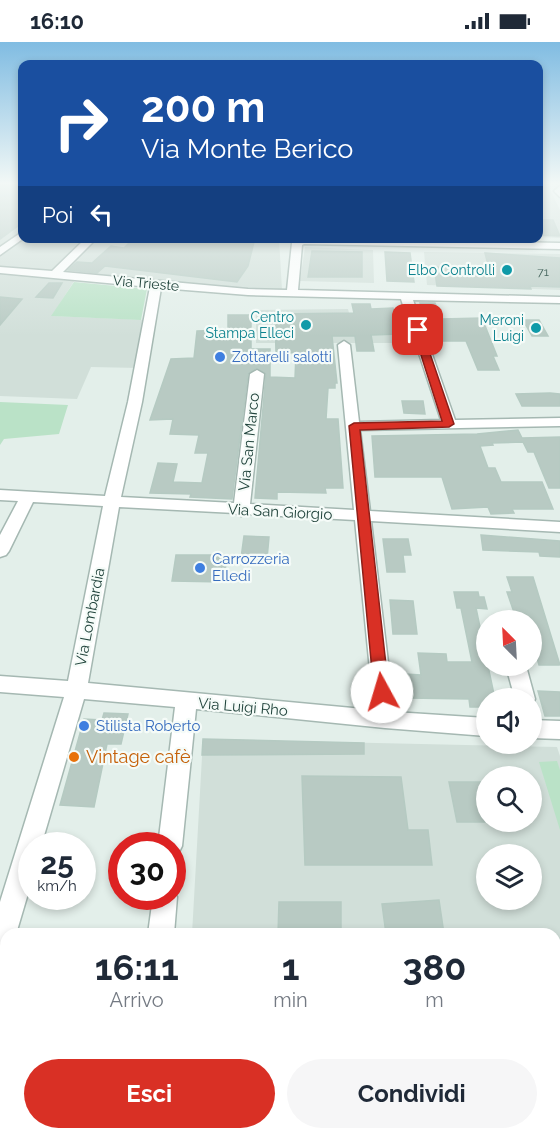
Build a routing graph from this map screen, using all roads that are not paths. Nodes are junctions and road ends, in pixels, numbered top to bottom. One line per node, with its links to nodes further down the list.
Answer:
1 (18, 238): 6 (street)
2 (87, 243): 8 (street)
3 (297, 243): 10 (street)
4 (406, 243): 5 (street)
5 (560, 246)
6 (0, 252)
7 (0, 270): 8 (street, Via Trieste)
8 (54, 275): 9 (street, Via Trieste)
9 (156, 284): 10 (street, Via Trieste); 20 (street, Via Lombardia)
10 (292, 293): 11 (street, Via Trieste)
11 (406, 296): 12 (street, Via Trieste); 16 (street)
12 (560, 300)
13 (344, 345): 17 (street)
14 (256, 374): 21 (street, Via San Marco)
15 (560, 422): 16 (street)
16 (449, 424): 17 (street)
17 (354, 426): 22 (street)
18 (0, 495): 19 (street, Via San Giorgio)
19 (28, 496): 20 (street, Via San Giorgio); 24 (street)
20 (112, 501): 21 (street, Via San Giorgio); 26 (street, Via Lombardia)
21 (241, 510): 22 (street, Via San Giorgio)
22 (362, 517): 23 (street, Via San Giorgio); 28 (street)
23 (560, 527)
24 (0, 551)
25 (0, 684): 26 (street, Via Luigi Rho)
26 (77, 689): 27 (street, Via Luigi Rho); 34 (street, Via Lombardia)
27 (186, 702): 28 (street, Via Luigi Rho); 32 (street)
28 (385, 720): 29 (street, Via Luigi Rho)
29 (476, 726)
30 (542, 728): 31 (street)
31 (560, 730)
32 (172, 832)
33 (163, 910): 35 (street)
34 (5, 928)
35 (161, 928)

